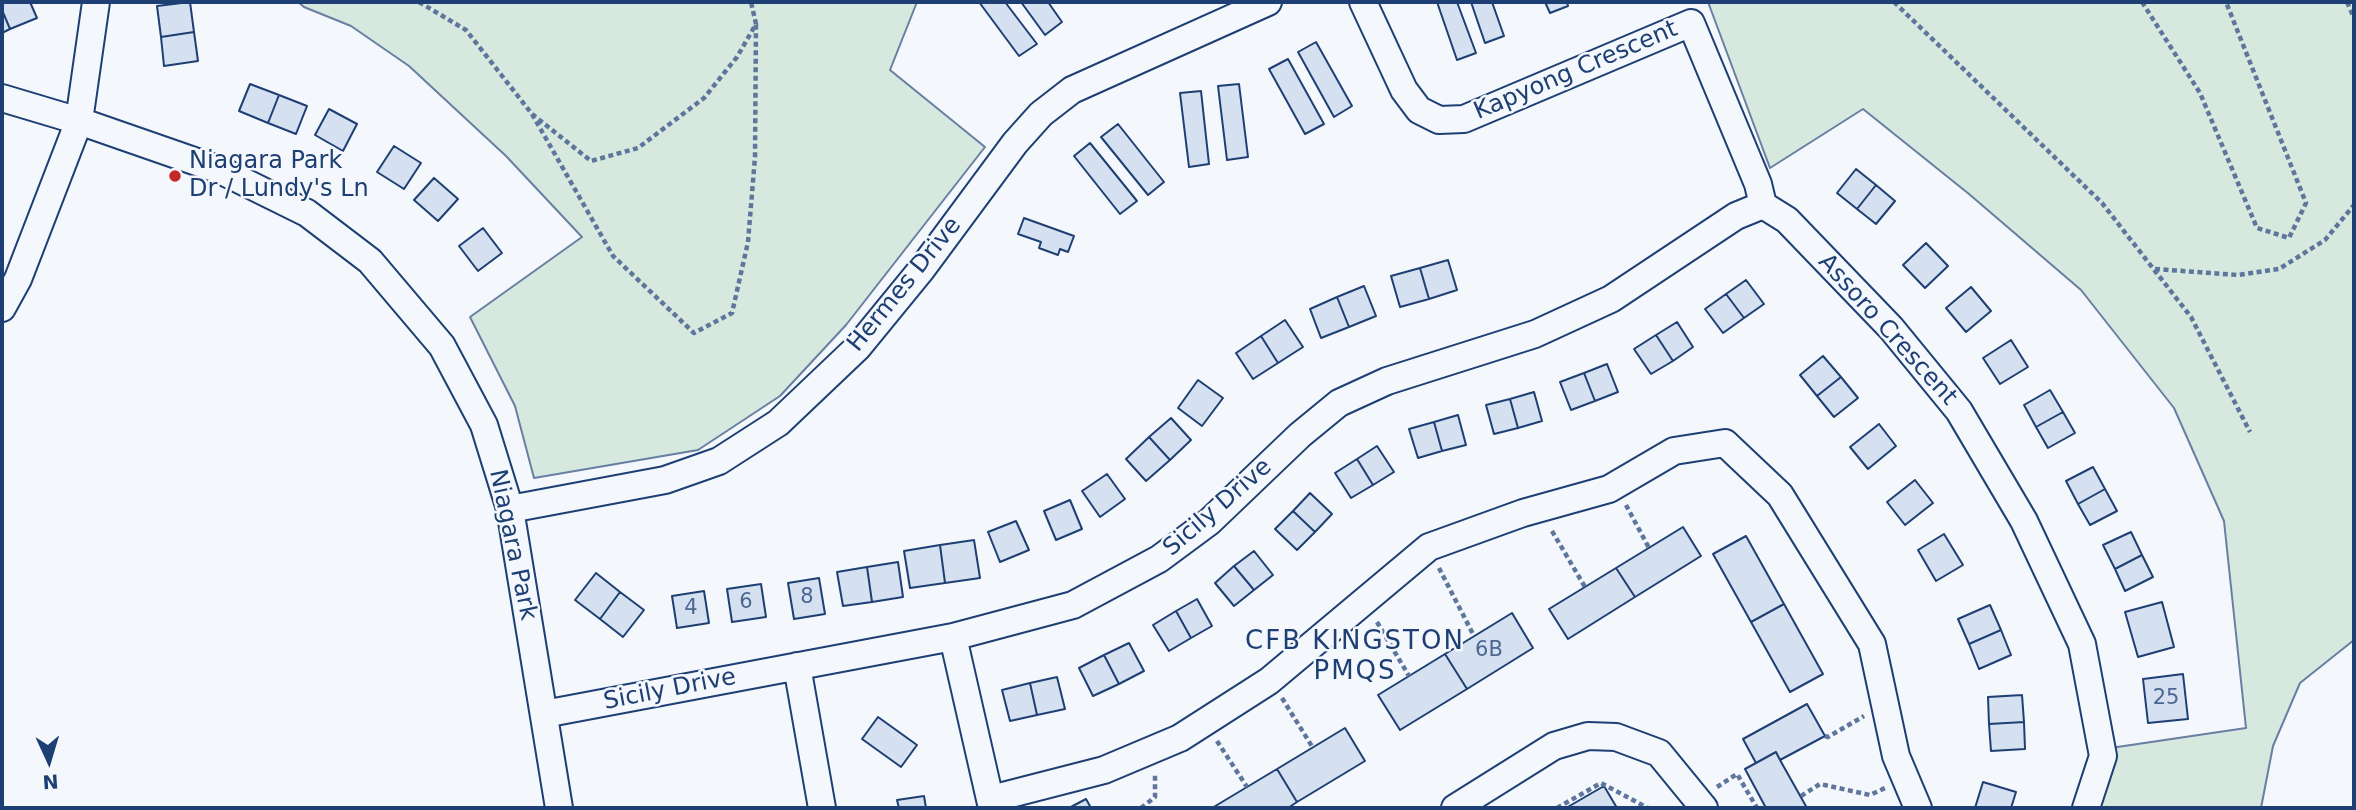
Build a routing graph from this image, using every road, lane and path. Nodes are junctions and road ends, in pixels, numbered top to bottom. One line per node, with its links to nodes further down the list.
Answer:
1 (96, 2): 14 (street)
2 (419, 2): 13 (path)
3 (751, 2): 11 (path)
4 (1268, 2): 22 (street, Hermes Drive)
5 (1363, 2): 15 (street, Kapyong Crescent)
6 (1894, 2): 17 (path)
7 (2142, 2): 8 (path)
8 (2226, 2)
9 (2347, 2): 10 (path)
10 (2354, 18)
11 (756, 24): 13 (path); 13 (path)
12 (2, 99): 14 (street, Niagara Park)
13 (532, 114)
14 (79, 121): 18 (street); 22 (street, Niagara Park)
15 (1763, 205): 28 (street, Sicily Drive); 51 (street, Assoro Crescent)
16 (2354, 205): 17 (path)
17 (2154, 269): 19 (path)
18 (2, 308)
19 (2250, 432)
20 (1615, 485): 21 (street); 24 (path); 32 (street)
21 (1538, 508): 23 (street); 25 (path)
22 (510, 509): 33 (street, Niagara Park)
23 (1429, 547): 26 (street); 27 (path)
24 (1650, 548)
25 (1585, 587)
26 (1364, 600): 30 (path); 31 (street)
27 (1474, 636)
28 (953, 637): 29 (street, Sicily Drive); 41 (street)
29 (797, 666): 33 (street, Sicily Drive); 45 (street)
30 (1409, 676)
31 (1271, 679): 34 (street); 36 (path)
32 (1885, 704): 35 (path); 38 (street)
33 (544, 714): 44 (street, Niagara Park)
34 (1205, 722): 37 (street); 39 (path)
35 (1825, 736)
36 (1313, 748)
37 (1155, 749): 41 (street); 46 (path)
38 (1906, 779): 40 (path); 50 (street)
39 (1247, 787)
40 (1801, 796)
41 (991, 804)
42 (1702, 804): 43 (street); 49 (path)
43 (1461, 807)
44 (559, 808)
45 (822, 808)
46 (1141, 808)
47 (1557, 808): 48 (path)
48 (1648, 808)
49 (1757, 808)
50 (1918, 808)
51 (2086, 808)

